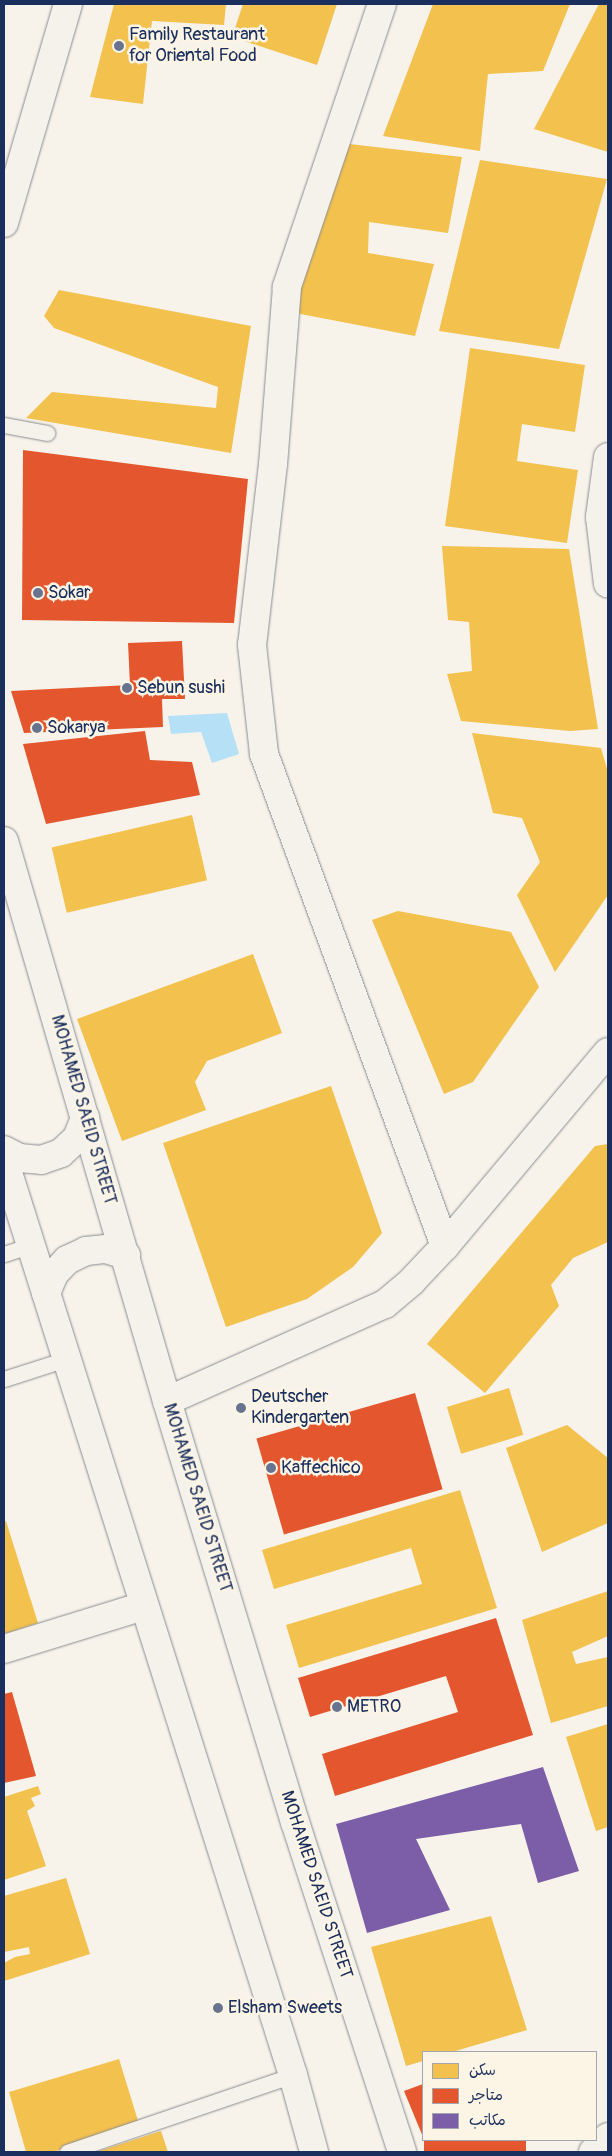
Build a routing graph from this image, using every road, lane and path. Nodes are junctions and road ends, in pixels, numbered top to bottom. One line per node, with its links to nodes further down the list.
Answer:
1 (68, 4): 3 (street)
2 (382, 4): 14 (street)
3 (4, 223)
4 (4, 425): 5 (lane)
5 (47, 433)
6 (608, 457): 7 (street)
7 (608, 584)
8 (4, 841): 10 (street, MOHAMED SAEID STREET)
9 (608, 1052): 14 (street)
10 (85, 1118): 11 (street); 16 (street, MOHAMED SAEID STREET)
11 (4, 1150)
12 (4, 1160): 13 (street)
13 (31, 1246): 15 (lane); 17 (street)
14 (445, 1246): 20 (street)
15 (4, 1254)
16 (126, 1256): 17 (street); 20 (street, MOHAMED SAEID STREET)
17 (46, 1293): 18 (street)
18 (66, 1359): 19 (lane); 21 (street)
19 (4, 1378)
20 (167, 1401): 27 (street, MOHAMED SAEID STREET)
21 (144, 1606): 22 (street); 23 (street)
22 (4, 1649)
23 (293, 2075): 25 (lane); 26 (street)
24 (608, 2137): 28 (street)
25 (66, 2152)
26 (314, 2152)
27 (402, 2152)
28 (593, 2152)

